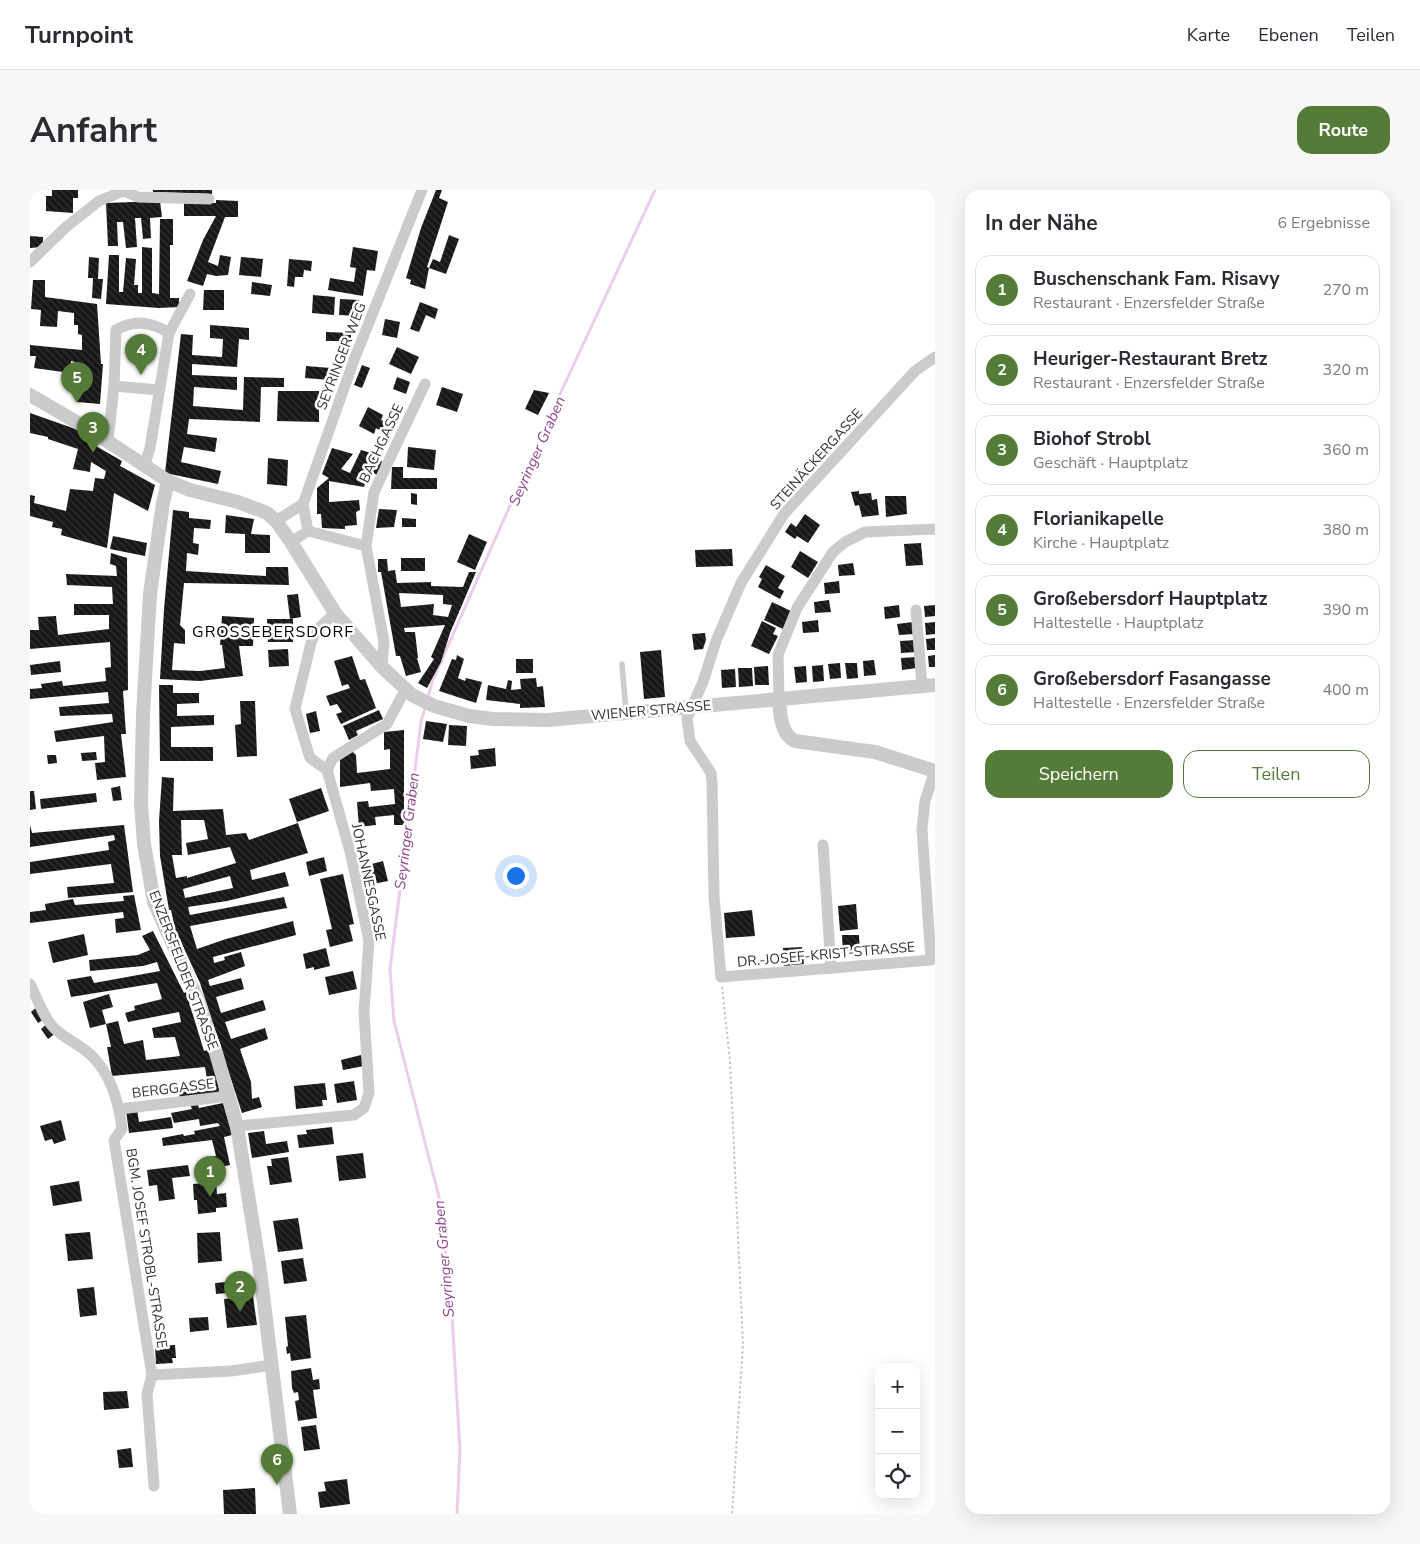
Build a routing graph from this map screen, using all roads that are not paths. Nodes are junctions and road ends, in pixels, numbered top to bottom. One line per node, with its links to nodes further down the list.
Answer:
1 (422, 190): 15 (street, SEYRINGER WEG)
2 (124, 191): 3 (street); 4 (street)
3 (209, 198)
4 (30, 262)
5 (190, 294): 6 (street)
6 (169, 333): 9 (street); 10 (street)
7 (935, 356): 28 (street, STEINÄCKERGASSE)
8 (425, 384): 20 (street, BACHGASSE)
9 (114, 386): 10 (street); 12 (street)
10 (159, 390): 13 (street)
11 (30, 395): 12 (street, WIENER STRASSE)
12 (108, 441): 13 (street, WIENER STRASSE)
13 (144, 467): 14 (street, WIENER STRASSE)
14 (168, 481): 16 (street, WIENER STRASSE); 35 (street, ENZERSFELDER STRASSE)
15 (303, 504): 16 (street); 18 (street)
16 (276, 521): 19 (street, WIENER STRASSE)
17 (935, 528): 27 (street)
18 (308, 531): 19 (street); 20 (street)
19 (291, 542): 22 (street, WIENER STRASSE)
20 (366, 546): 24 (street)
21 (916, 610): 25 (street)
22 (335, 613): 24 (street, WIENER STRASSE); 30 (street)
23 (622, 664): 29 (lane)
24 (382, 668): 26 (street, WIENER STRASSE)
25 (928, 685): 27 (street, WIENER STRASSE)
26 (408, 692): 29 (street, WIENER STRASSE); 30 (street)
27 (779, 698): 28 (street, WIENER STRASSE); 31 (street)
28 (693, 706): 29 (street, WIENER STRASSE); 33 (street, DR.-JOSEF-KRIST-STRASSE)
29 (626, 712)
30 (327, 770): 37 (street, JOHANNESGASSE)
31 (935, 771): 33 (street, DR.-JOSEF-KRIST-STRASSE)
32 (823, 845): 33 (street)
33 (831, 968)
34 (30, 984): 36 (street, BGM. JOSEF STROBL-STRASSE)
35 (229, 1096): 36 (street, BERGGASSE); 37 (street, ENZERSFELDER STRASSE)
36 (120, 1109): 39 (street, BGM. JOSEF STROBL-STRASSE)
37 (237, 1126): 38 (street, ENZERSFELDER STRASSE)
38 (272, 1365): 39 (street); 41 (street, ENZERSFELDER STRASSE)
39 (152, 1375): 40 (street, BGM. JOSEF STROBL-STRASSE)
40 (154, 1486)
41 (290, 1514)

